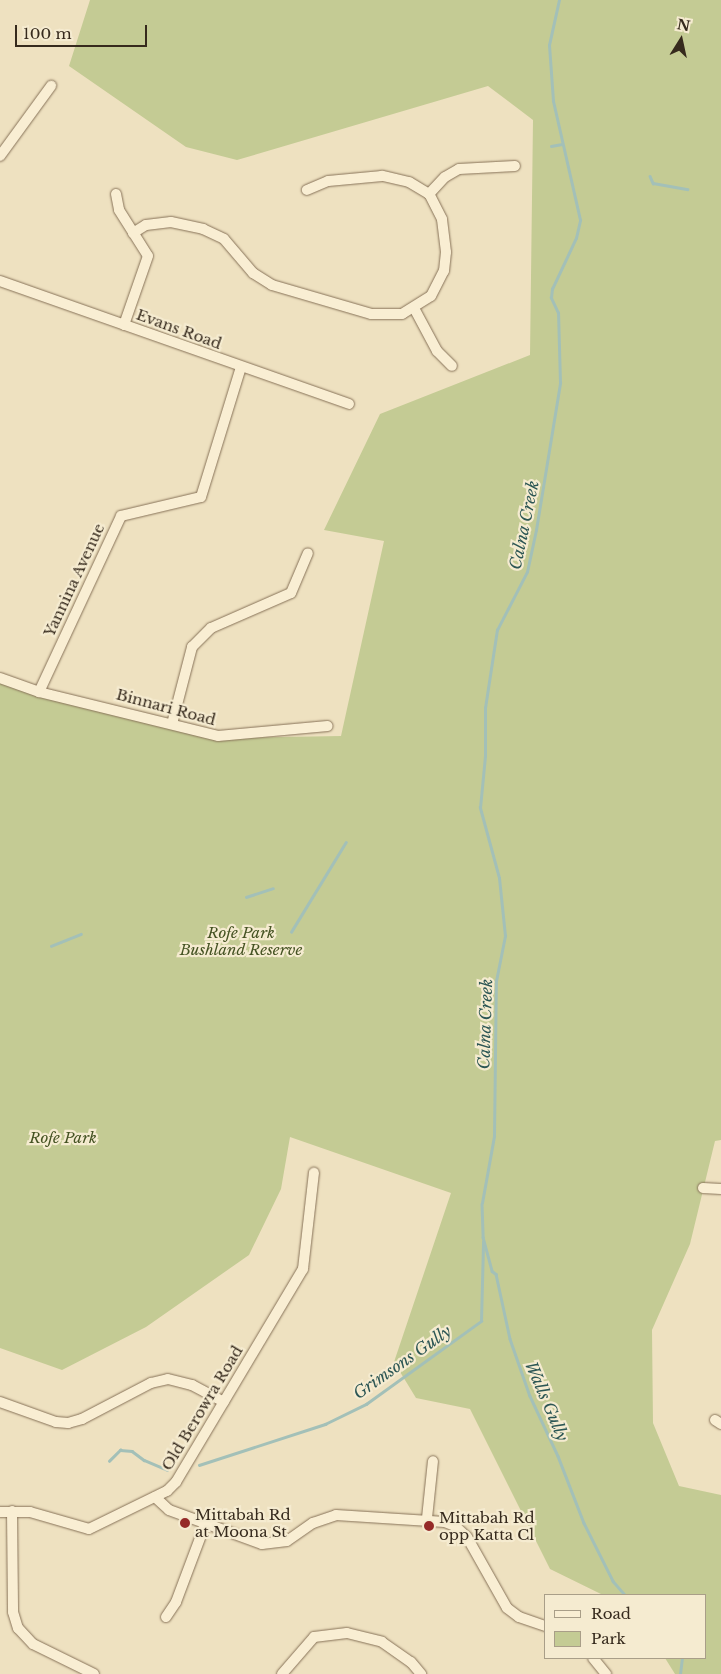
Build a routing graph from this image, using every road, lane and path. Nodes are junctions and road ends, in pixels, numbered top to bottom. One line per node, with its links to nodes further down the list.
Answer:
1 (52, 86): 2 (street)
2 (0, 156)
3 (514, 166): 6 (street)
4 (307, 190): 6 (street)
5 (116, 194): 7 (street)
6 (429, 194): 9 (street)
7 (133, 233): 9 (street); 10 (street)
8 (0, 281): 10 (street, Evans Road)
9 (414, 308): 11 (street)
10 (124, 325): 12 (street, Evans Road)
11 (452, 366)
12 (241, 367): 13 (street, Evans Road); 16 (street, Yannina Avenue)
13 (349, 404)
14 (308, 553): 17 (street)
15 (0, 678): 16 (street, Binnari Road)
16 (39, 692): 17 (street, Binnari Road)
17 (172, 724): 18 (street, Binnari Road)
18 (328, 726)
19 (314, 1173): 23 (street, Old Berowra Road)
20 (703, 1188): 21 (street)
21 (721, 1189)
22 (0, 1402): 23 (street)
23 (224, 1402): 25 (street, Old Berowra Road)
24 (433, 1461): 28 (street)
25 (155, 1497): 26 (street, Old Berowra Road); 29 (street)
26 (12, 1510): 27 (street, Old Berowra Road); 33 (street)
27 (0, 1512)
28 (427, 1518): 29 (street); 31 (street)
29 (205, 1525): 30 (street)
30 (166, 1617)
31 (544, 1626)
32 (594, 1659): 36 (street)
33 (94, 1674)
34 (282, 1674): 35 (street)
35 (421, 1674)
36 (606, 1674)

